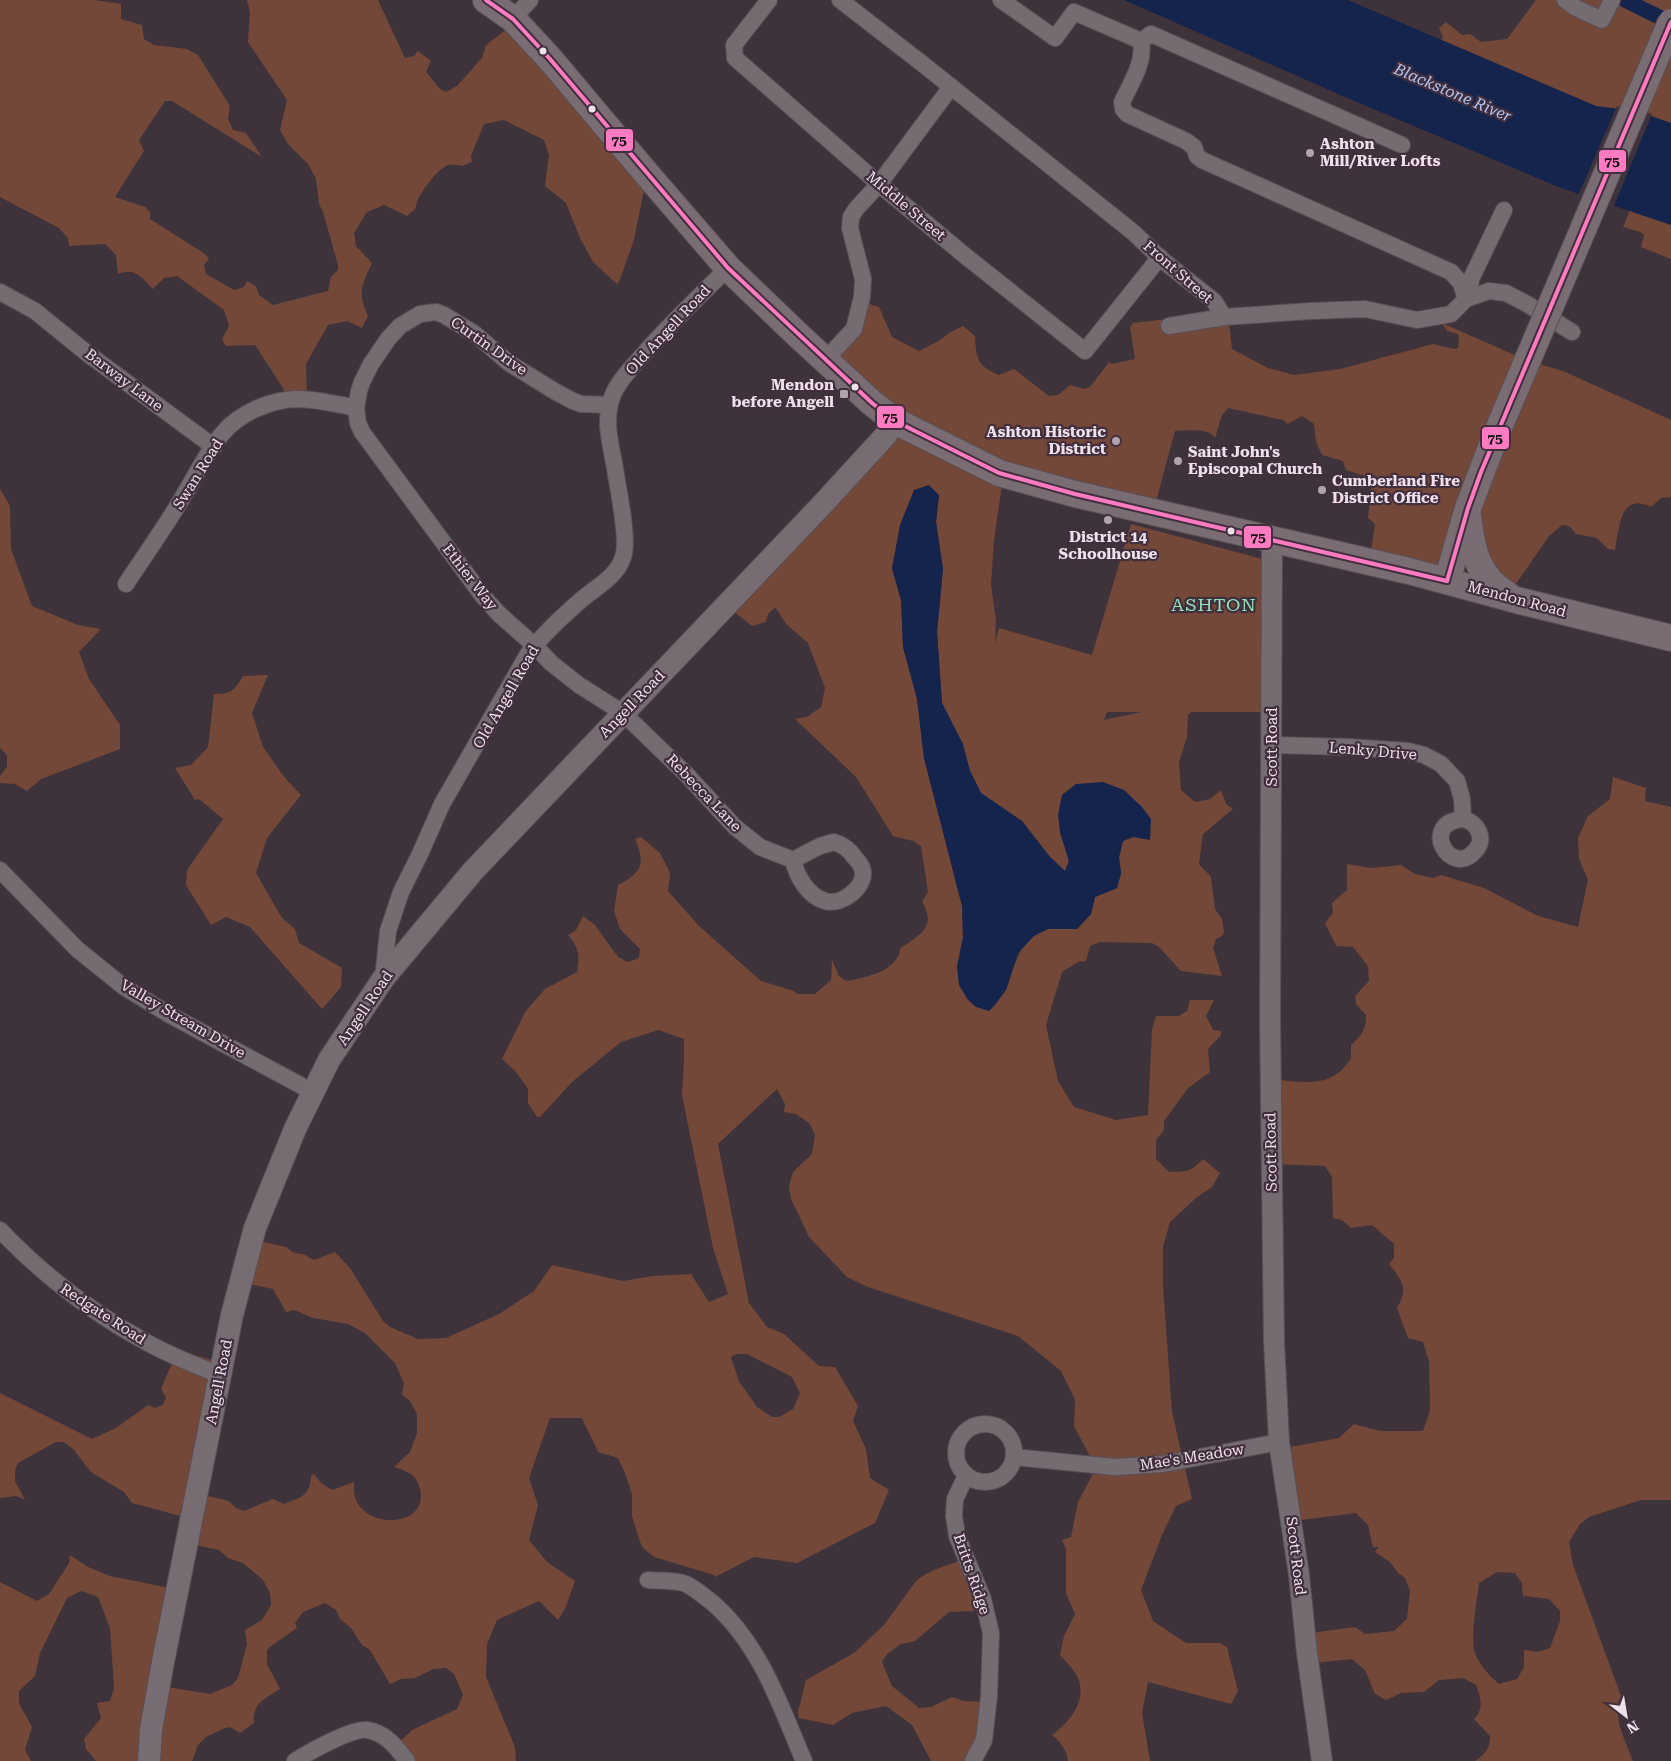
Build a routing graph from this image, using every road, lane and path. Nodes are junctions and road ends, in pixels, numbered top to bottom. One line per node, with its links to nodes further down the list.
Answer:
1 (486, 0): 8 (main road, Mendon Road)
2 (530, 0): 8 (street)
3 (769, 0): 13 (street, Middle Street)
4 (840, 0): 11 (street, Front Street)
5 (1001, 0): 10 (street)
6 (1565, 0): 7 (street)
7 (1610, 4)
8 (513, 19): 16 (main road, Mendon Road)
9 (1671, 22): 27 (main road, bridge)
10 (1141, 41): 12 (street); 18 (street)
11 (951, 86): 13 (street); 15 (street, Front Street)
12 (1402, 145)
13 (879, 184): 15 (street, Middle Street); 22 (street)
14 (1504, 210): 18 (street)
15 (1160, 258): 19 (street, Front Street)
16 (728, 268): 22 (main road, Mendon Road); 23 (street, Old Angell Road)
17 (0, 292): 26 (street, Barway Lane)
18 (1466, 299): 19 (street, Front Street); 21 (street, Front Street)
19 (1224, 317): 20 (street)
20 (1169, 326)
21 (1572, 332)
22 (825, 360): 25 (main road, Mendon Road)
23 (609, 405): 24 (street, Curtin Drive); 33 (street, Old Angell Road)
24 (356, 408): 26 (street, Swan Road); 33 (street, Ethier Way)
25 (895, 422): 28 (main road, Mendon Road); 34 (main road, Angell Road)
26 (214, 447): 30 (street, Swan Road)
27 (1468, 508): 29 (main road); 31 (main road)
28 (1272, 540): 29 (main road, Mendon Road); 35 (street, Scott Road)
29 (1447, 581): 31 (main road, Mendon Road)
30 (126, 584)
31 (1520, 601): 32 (main road, Mendon Road)
32 (1671, 638)
33 (534, 646): 34 (street, Ethier Way); 39 (street, Old Angell Road)
34 (623, 713): 37 (street, Rebecca Lane); 39 (main road, Angell Road)
35 (1272, 745): 36 (street, Lenky Drive); 43 (street, Scott Road)
36 (1463, 819)
37 (793, 860)
38 (0, 870): 40 (street, Valley Stream Drive)
39 (383, 979): 40 (main road, Angell Road)
40 (313, 1092): 42 (main road, Angell Road)
41 (0, 1230): 42 (street, Redgate Road)
42 (221, 1376): 47 (main road, Angell Road)
43 (1279, 1442): 44 (street, Mae's Meadow); 52 (street, Scott Road)
44 (1014, 1457): 45 (street); 45 (street)
45 (966, 1476): 51 (street, Britts Ridge)
46 (648, 1580): 50 (street)
47 (149, 1761)
48 (296, 1761): 49 (street)
49 (407, 1761)
50 (804, 1761)
51 (973, 1761)
52 (1322, 1761)

